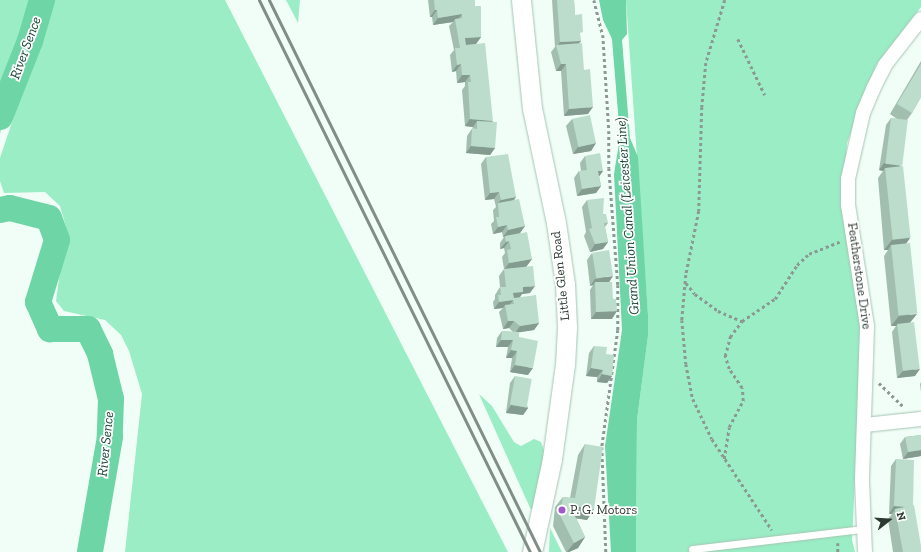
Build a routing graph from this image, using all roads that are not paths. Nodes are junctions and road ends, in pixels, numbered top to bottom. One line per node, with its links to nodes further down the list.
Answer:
1 (521, 0): 7 (main road, Little Glen Road)
2 (921, 19): 4 (street, Featherstone Drive)
3 (919, 419): 4 (street)
4 (865, 424): 5 (street, Featherstone Drive)
5 (862, 529): 6 (lane); 8 (street, Featherstone Drive)
6 (692, 549)
7 (532, 552)
8 (865, 552)

